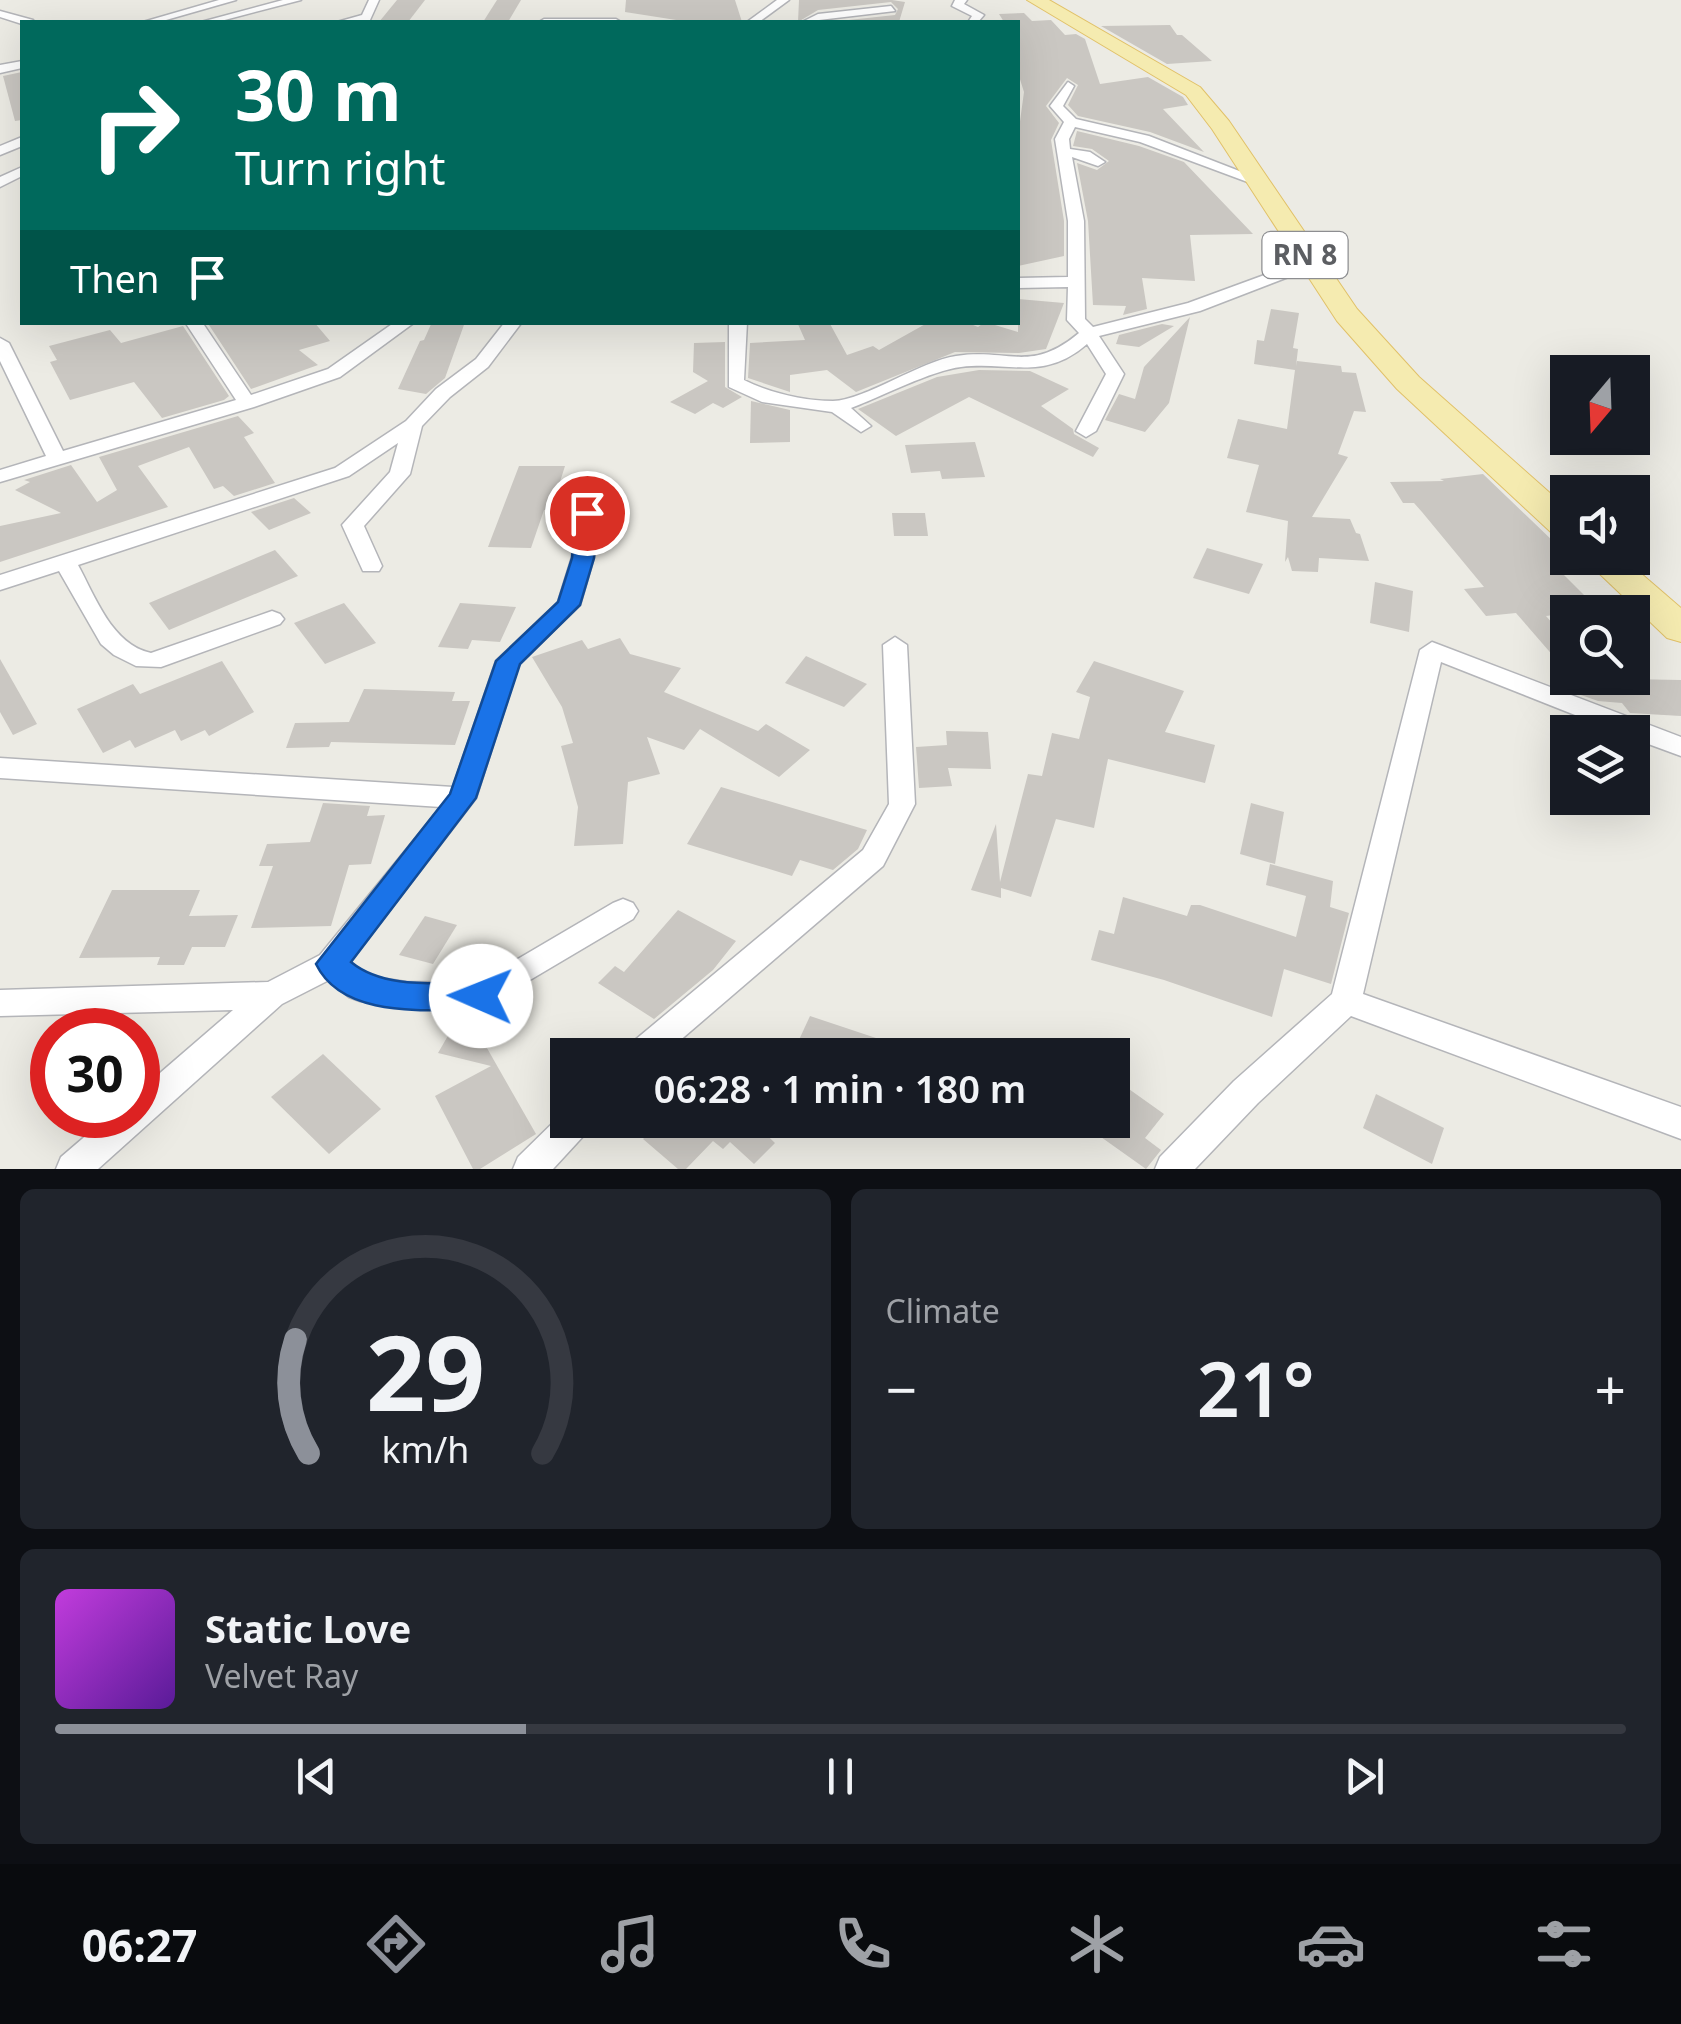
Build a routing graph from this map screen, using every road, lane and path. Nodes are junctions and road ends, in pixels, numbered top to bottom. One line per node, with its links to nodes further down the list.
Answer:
1 (233, 0): 8 (street)
2 (296, 0): 9 (street)
3 (374, 0): 10 (street)
4 (784, 0): 11 (street)
5 (962, 0): 13 (street)
6 (1036, 0): 18 (main road, RN 8)
7 (892, 4): 12 (street)
8 (156, 20)
9 (214, 20)
10 (354, 20)
11 (755, 20)
12 (811, 20)
13 (975, 20)
14 (1068, 86): 15 (street)
15 (1071, 122): 16 (street); 18 (street)
16 (1064, 152): 17 (street); 20 (street)
17 (1098, 162)
18 (1258, 181): 19 (main road, RN 8)
19 (1311, 263): 26 (street); 35 (main road, RN 8)
20 (1076, 282): 21 (street); 26 (street)
21 (1020, 283)
22 (195, 325): 28 (street)
23 (403, 325): 28 (street)
24 (512, 325): 30 (street)
25 (738, 325): 29 (street)
26 (1089, 333): 29 (street); 32 (street)
27 (0, 342): 33 (street)
28 (247, 403): 33 (street)
29 (838, 407): 31 (street)
30 (413, 425): 37 (street); 38 (street)
31 (861, 426)
32 (1086, 431)
33 (57, 460): 34 (street)
34 (0, 476)
35 (1550, 512)
36 (587, 513): 46 (street)
37 (65, 562): 40 (street); 41 (street)
38 (370, 566)
39 (1620, 575): 42 (main road)
40 (0, 583)
41 (272, 619)
42 (1681, 628)
43 (895, 645): 52 (street)
44 (1681, 747): 50 (street)
45 (0, 768): 46 (street)
46 (462, 798): 48 (street)
47 (624, 911): 48 (street)
48 (332, 964): 49 (street)
49 (271, 995): 51 (street); 53 (street)
50 (1346, 1001): 54 (street); 59 (street)
51 (0, 1003)
52 (660, 1038)
53 (160, 1093)
54 (1681, 1124)
55 (109, 1138): 57 (street)
56 (559, 1138): 58 (street)
57 (74, 1169)
58 (530, 1169)
59 (1172, 1169)

